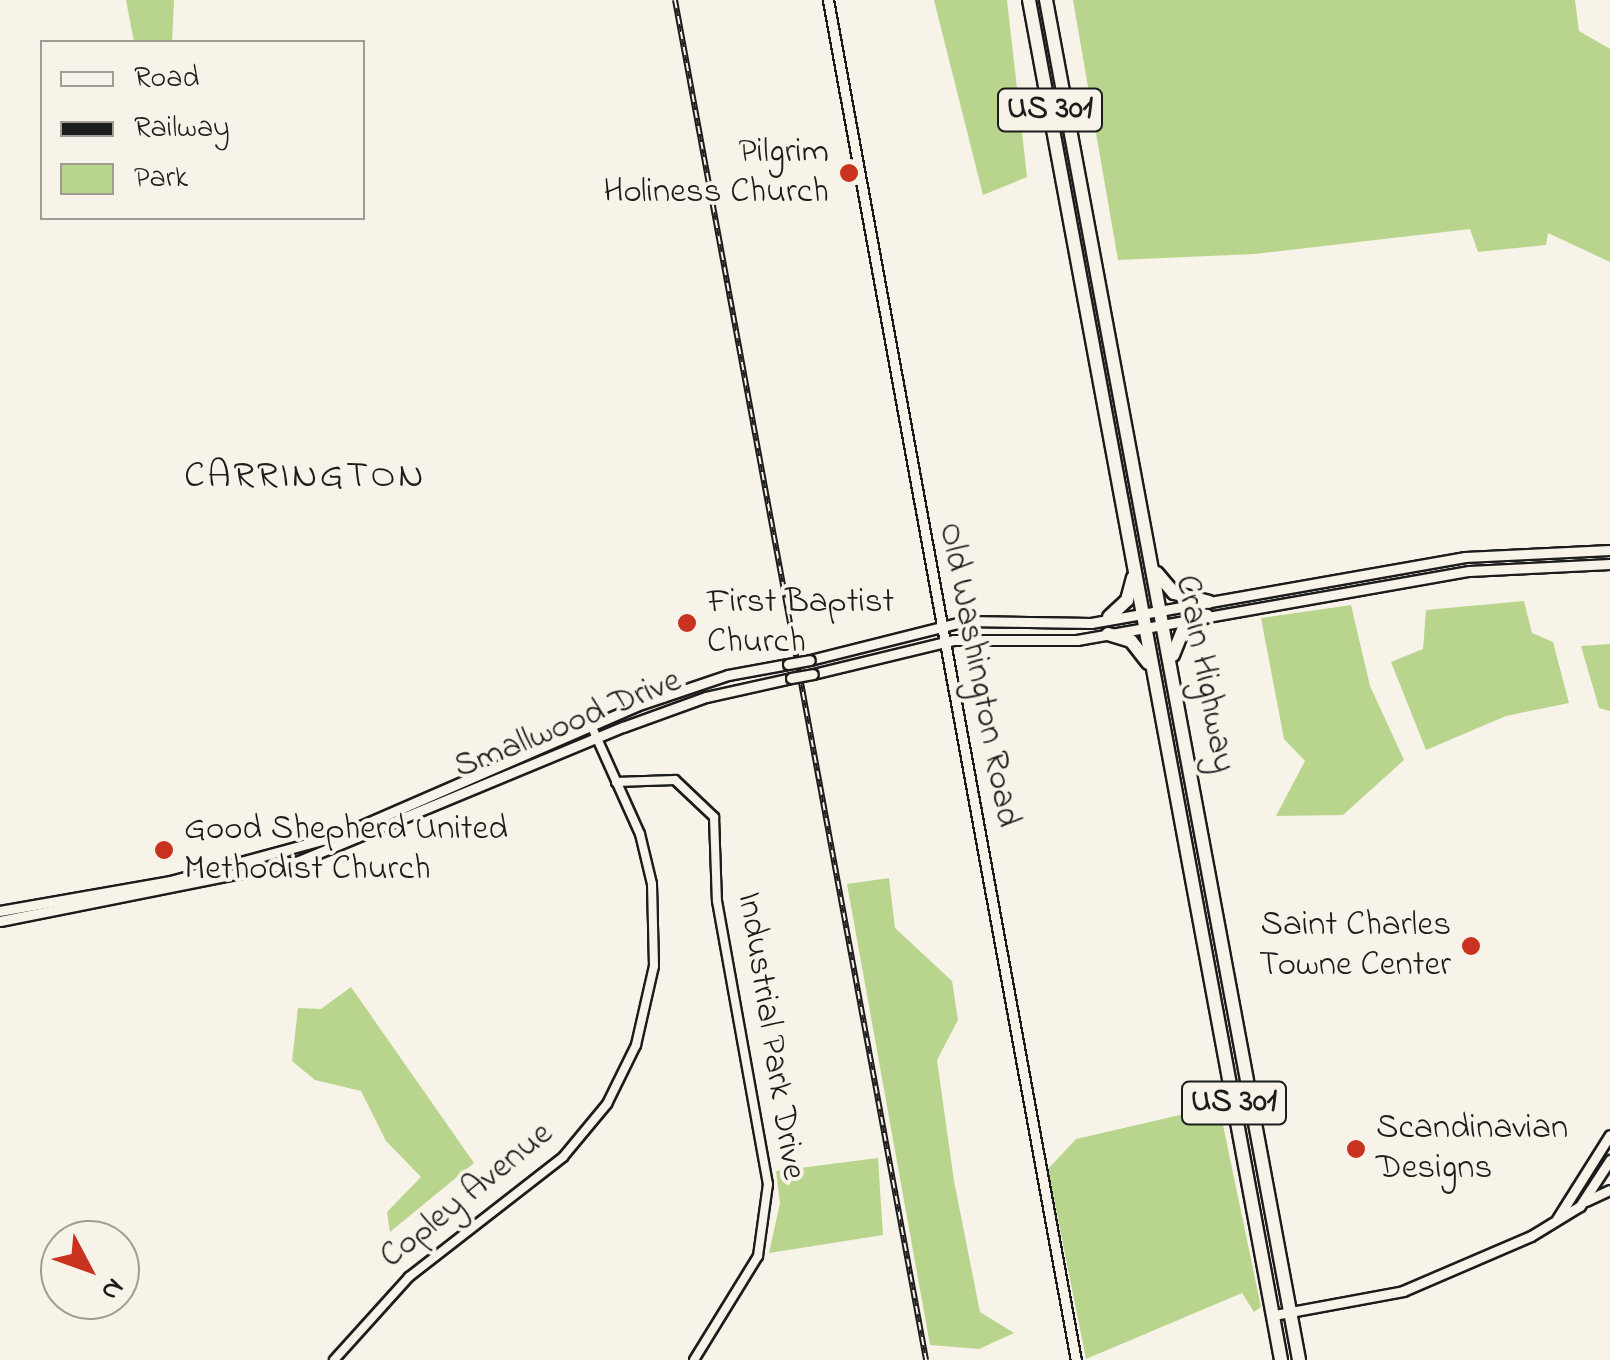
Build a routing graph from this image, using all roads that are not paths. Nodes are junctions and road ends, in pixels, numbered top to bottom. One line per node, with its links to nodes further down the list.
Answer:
1 (828, 0): 14 (main road, Old Washington Road)
2 (1029, 0): 5 (highway, Crain Highway / US 301)
3 (1046, 0): 4 (highway, Crain Highway / US 301)
4 (1062, 86): 5 (highway); 9 (highway, Crain Highway / US 301)
5 (1046, 87): 7 (highway, Crain Highway / US 301)
6 (1610, 550): 10 (main road)
7 (1133, 551): 12 (highway); 13 (highway, Crain Highway / US 301)
8 (1610, 564): 10 (main road)
9 (1153, 566): 10 (highway); 11 (highway, Crain Highway / US 301)
10 (1208, 609): 11 (main road, Smallwood Drive); 17 (highway)
11 (1162, 616): 13 (main road, Smallwood Drive); 17 (highway, Crain Highway / US 301)
12 (1110, 618): 13 (main road, Smallwood Drive); 14 (main road, Smallwood Drive)
13 (1144, 619): 15 (main road, Smallwood Drive); 18 (highway, Crain Highway / US 301)
14 (939, 625): 16 (main road, Old Washington Road); 19 (main road, Smallwood Drive, bridge)
15 (1108, 634): 16 (main road, Smallwood Drive); 18 (highway)
16 (944, 641): 20 (main road, Smallwood Drive, bridge); 36 (main road, Old Washington Road)
17 (1171, 662): 32 (highway, Crain Highway / US 301)
18 (1154, 674): 33 (highway, Crain Highway / US 301)
19 (591, 725): 20 (street, Copley Avenue); 22 (main road, Smallwood Drive)
20 (597, 737): 21 (street, Copley Avenue); 23 (main road, Smallwood Drive)
21 (616, 782): 34 (street, Copley Avenue); 35 (street, Industrial Park Drive)
22 (0, 910)
23 (0, 920)
24 (1610, 1135): 25 (main road)
25 (1597, 1154): 26 (main road); 27 (main road)
26 (1610, 1161): 28 (main road)
27 (1589, 1166): 28 (main road); 31 (main road)
28 (1606, 1177): 30 (main road)
29 (1610, 1190): 30 (main road)
30 (1580, 1206): 31 (main road)
31 (1557, 1219): 32 (main road)
32 (1292, 1312): 33 (main road); 38 (highway, Crain Highway / US 301)
33 (1274, 1315): 37 (highway, Crain Highway / US 301)
34 (334, 1360)
35 (694, 1360)
36 (1076, 1360)
37 (1281, 1360)
38 (1299, 1360)

